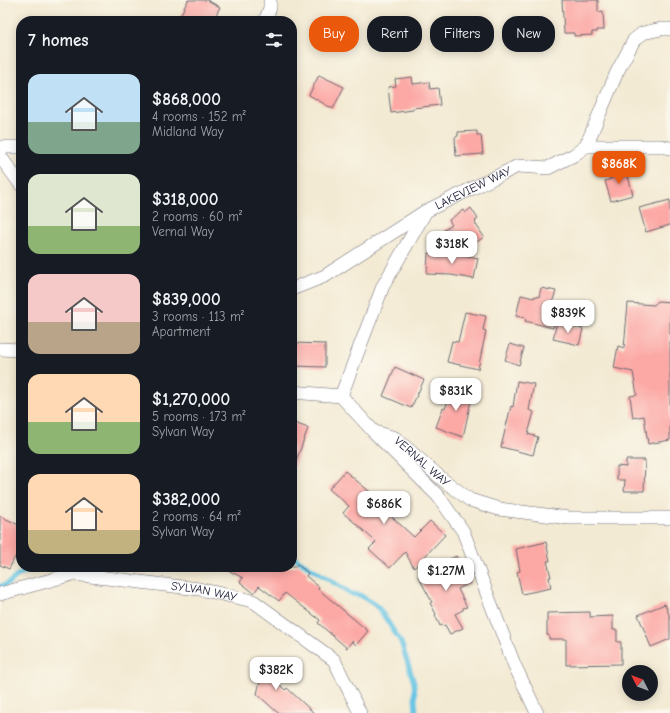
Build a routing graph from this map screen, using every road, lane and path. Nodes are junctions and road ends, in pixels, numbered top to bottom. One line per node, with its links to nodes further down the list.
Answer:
1 (270, 0): 2 (street)
2 (267, 16)
3 (670, 29): 4 (street)
4 (586, 146): 7 (street); 10 (street, LAKEVIEW WAY)
5 (0, 147): 6 (street)
6 (16, 147)
7 (670, 148)
8 (0, 156): 9 (street)
9 (16, 178)
10 (426, 211): 11 (street, LAKEVIEW WAY); 15 (street)
11 (297, 287)
12 (0, 349): 13 (street)
13 (16, 350)
14 (297, 392): 15 (street)
15 (341, 396): 16 (street)
16 (374, 432): 17 (street, VERNAL WAY); 20 (street)
17 (670, 518)
18 (0, 594): 19 (street, SYLVAN WAY)
19 (360, 713)
20 (538, 713)

